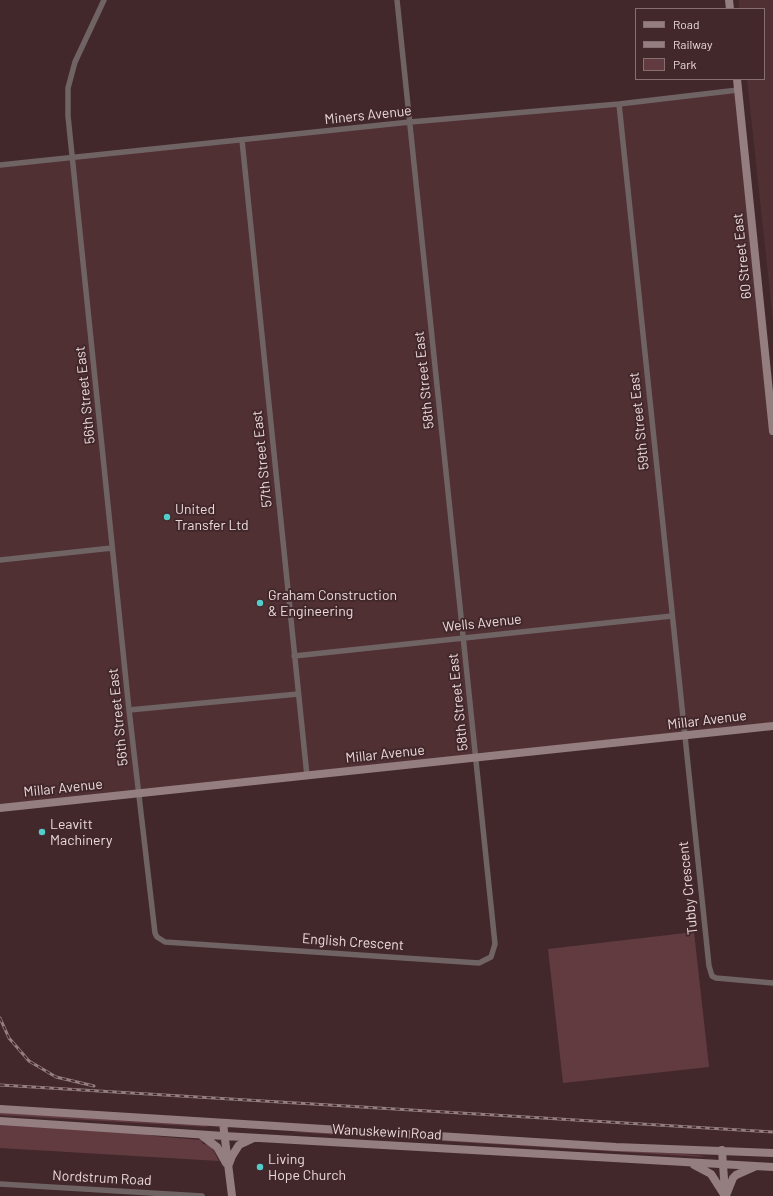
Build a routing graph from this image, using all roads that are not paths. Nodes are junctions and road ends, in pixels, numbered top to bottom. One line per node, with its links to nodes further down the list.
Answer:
1 (104, 0): 8 (street, 56th Street East)
2 (397, 0): 6 (street, 58th Street East)
3 (737, 80): 4 (main road, 60 Street East)
4 (738, 90): 5 (street, Miners Avenue); 10 (main road, 60 Street East)
5 (618, 104): 6 (street, Miners Avenue); 13 (street, 59th Street East)
6 (410, 122): 7 (street, Miners Avenue); 14 (street, 58th Street East)
7 (242, 140): 8 (street, Miners Avenue); 15 (street, 57th Street East)
8 (73, 158): 9 (street, Miners Avenue); 11 (street, 56th Street East)
9 (0, 165)
10 (773, 431)
11 (112, 548): 12 (street); 17 (street, 56th Street East)
12 (0, 560)
13 (672, 616): 14 (street, Wells Avenue); 19 (street, 59th Street East)
14 (463, 637): 15 (street, Wells Avenue); 20 (street, 58th Street East)
15 (294, 656): 16 (street, 57th Street East)
16 (298, 694): 17 (street); 21 (street, 57th Street East)
17 (129, 710): 22 (street, 56th Street East)
18 (773, 726): 19 (main road, Millar Avenue)
19 (684, 736): 20 (main road, Millar Avenue); 24 (street, Tubby Crescent)
20 (475, 758): 21 (main road, Millar Avenue); 22 (street, English Crescent)
21 (307, 776): 22 (main road, Millar Avenue)
22 (139, 793): 23 (main road, Millar Avenue)
23 (0, 808)
24 (773, 982)
25 (0, 1109): 27 (main road, Wanuskewin Road)
26 (0, 1121): 28 (main road, Wanuskewin Road)
27 (223, 1123): 29 (main road); 31 (main road, Wanuskewin Road)
28 (198, 1134): 29 (main road, Wanuskewin Road); 36 (main road)
29 (224, 1136): 30 (main road, Wanuskewin Road); 36 (main road)
30 (255, 1137): 33 (main road, Wanuskewin Road); 36 (main road)
31 (722, 1150): 32 (main road, Wanuskewin Road); 34 (main road)
32 (773, 1154)
33 (688, 1162): 34 (main road, Wanuskewin Road); 43 (main road)
34 (723, 1164): 35 (main road, Wanuskewin Road); 43 (main road)
35 (756, 1166): 37 (main road, Wanuskewin Road); 43 (main road)
36 (229, 1167): 42 (main road)
37 (773, 1167)
38 (0, 1184): 39 (street, Nordstrum Road)
39 (86, 1190): 40 (street); 41 (street, Nordstrum Road)
40 (87, 1196)
41 (202, 1196)
42 (232, 1196)
43 (726, 1196)

